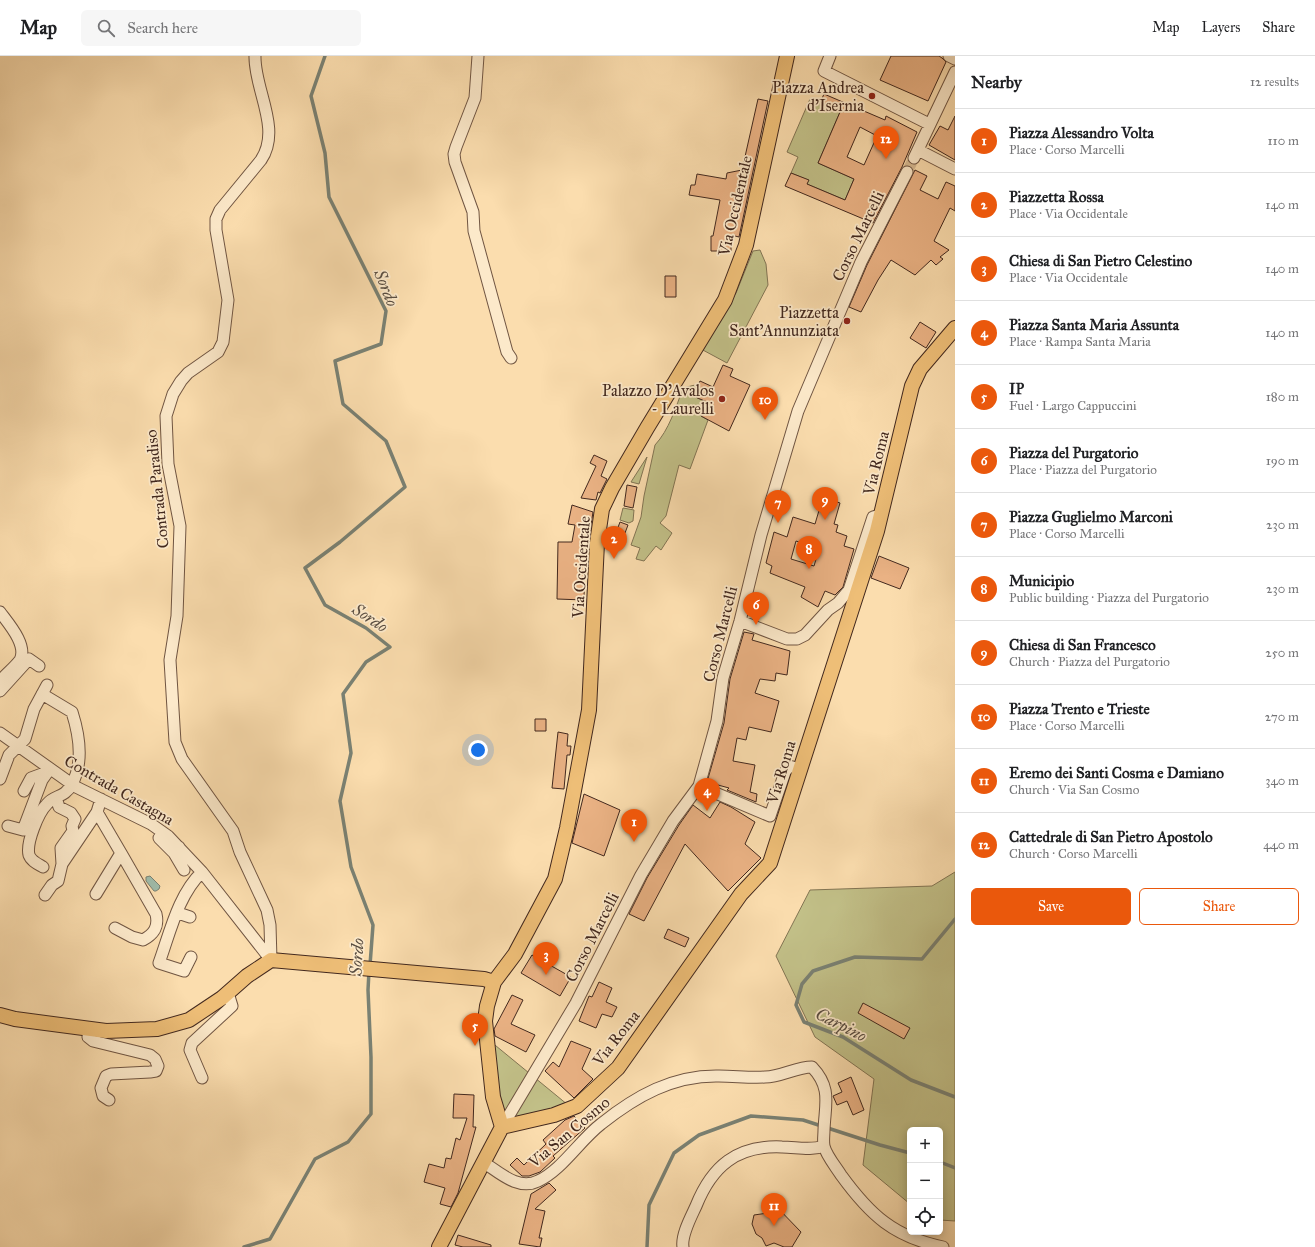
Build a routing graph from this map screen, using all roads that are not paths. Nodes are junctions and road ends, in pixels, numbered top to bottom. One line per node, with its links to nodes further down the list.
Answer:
1 (255, 56): 44 (street, Contrada Paradiso)
2 (478, 56): 12 (street)
3 (787, 56): 45 (main road, Via Occidentale)
4 (830, 56): 8 (street)
5 (949, 56): 6 (street)
6 (955, 59)
7 (955, 72): 8 (street)
8 (930, 124): 9 (street)
9 (955, 169)
10 (907, 172): 15 (street, Corso Marcelli)
11 (955, 328): 13 (main road, Via Roma)
12 (511, 358)
13 (880, 515): 15 (street); 21 (main road, Via Roma)
14 (0, 612): 17 (street)
15 (740, 621): 25 (street, Corso Marcelli)
16 (39, 666): 18 (street)
17 (0, 681)
18 (0, 691)
19 (0, 733): 20 (street, Contrada Castagna)
20 (18, 746): 22 (street, Contrada Castagna); 23 (street); 24 (street)
21 (800, 769): 25 (street); 51 (main road, Via Roma)
22 (50, 772): 24 (street, Contrada Castagna); 26 (street); 30 (street)
23 (0, 779)
24 (72, 784): 27 (street); 28 (street, Contrada Castagna)
25 (699, 786): 51 (street, Corso Marcelli)
26 (24, 792)
27 (56, 798): 34 (street); 35 (street)
28 (101, 799): 29 (street); 32 (street, Contrada Castagna)
29 (97, 812): 33 (street); 34 (street)
30 (8, 826)
31 (159, 838): 32 (street)
32 (176, 850): 36 (street); 37 (street, Contrada Castagna)
33 (121, 853): 38 (street); 42 (street)
34 (62, 864): 39 (street)
35 (43, 867)
36 (184, 870)
37 (202, 872): 40 (street); 44 (street, Contrada Castagna)
38 (96, 894)
39 (45, 895)
40 (178, 913): 41 (street); 43 (street)
41 (190, 917)
42 (115, 928)
43 (190, 957)
44 (271, 960): 45 (main road); 46 (main road)
45 (489, 980): 51 (main road)
46 (228, 993): 48 (main road); 49 (street)
47 (0, 1015): 48 (main road)
48 (89, 1029): 50 (street)
49 (202, 1078)
50 (109, 1100)
51 (502, 1128): 53 (main road)
52 (824, 1143): 53 (street, Via San Cosmo); 55 (street); 56 (street)
53 (483, 1162): 54 (main road)
54 (439, 1247)
55 (683, 1247)
56 (943, 1247)

